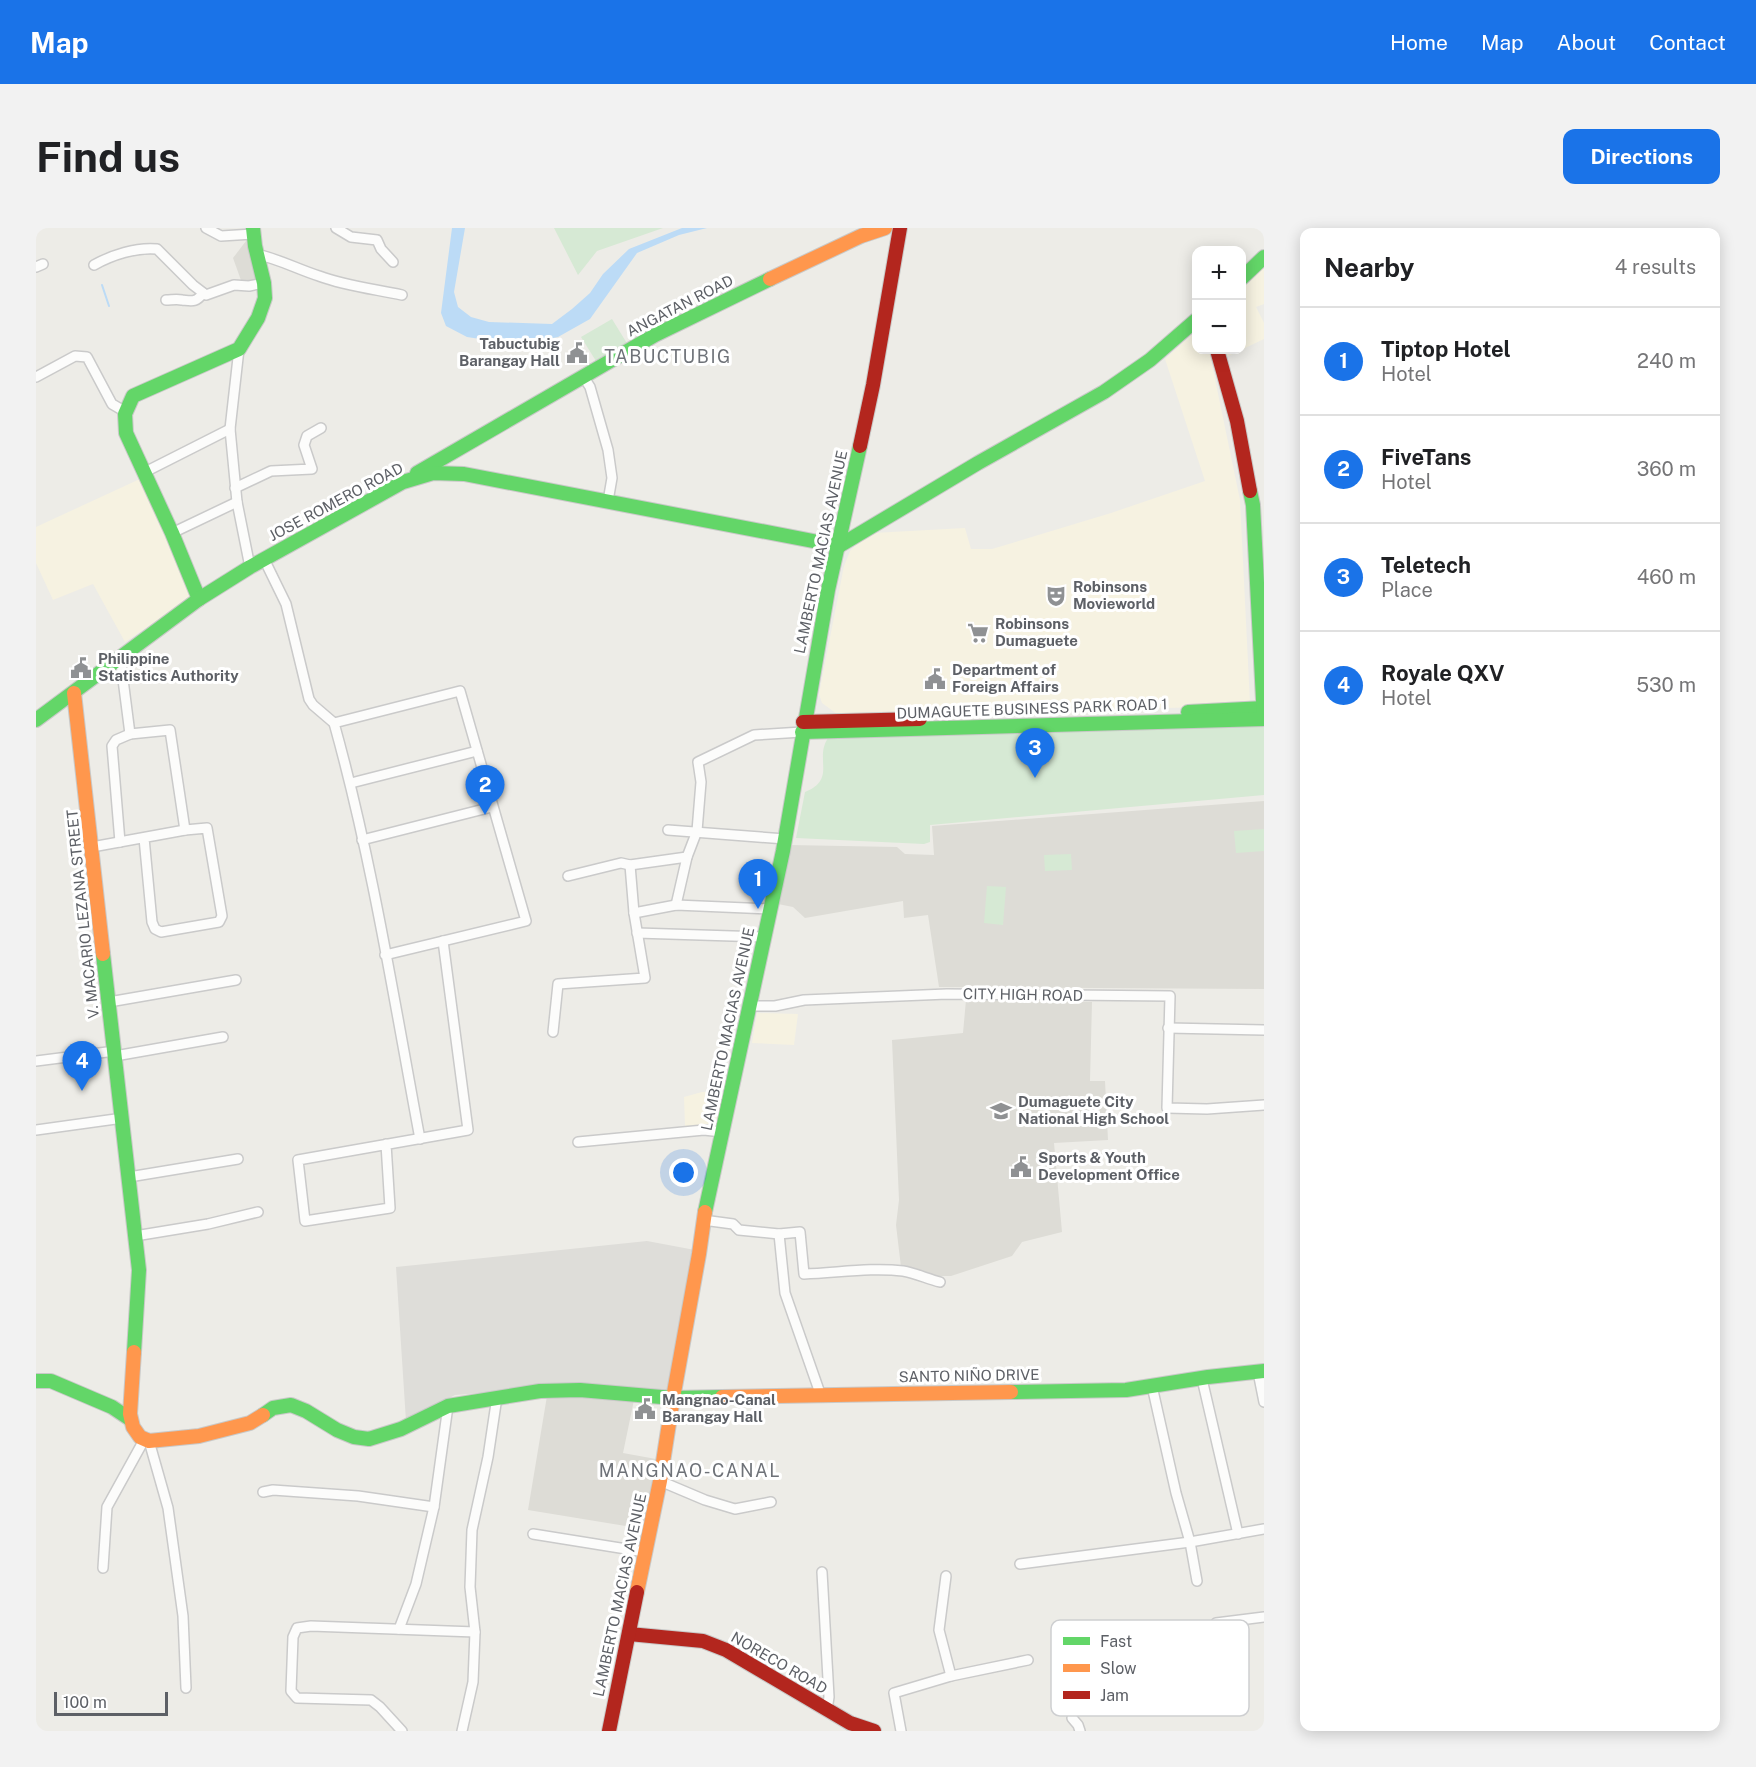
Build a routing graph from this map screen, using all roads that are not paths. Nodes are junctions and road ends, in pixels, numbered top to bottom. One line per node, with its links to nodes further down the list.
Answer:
1 (206, 228): 5 (street)
2 (336, 228): 8 (street)
3 (885, 228): 18 (street, ANGATAN ROAD)
4 (900, 228): 29 (street, LAMBERTO MACIAS AVENUE)
5 (253, 231): 6 (street)
6 (256, 254): 11 (street); 13 (street)
7 (1264, 257): 10 (street)
8 (393, 262)
9 (94, 265): 12 (street)
10 (1246, 274)
11 (264, 283): 12 (street); 16 (street)
12 (203, 293): 14 (street)
13 (402, 294)
14 (166, 300)
15 (1192, 324): 29 (street)
16 (239, 349): 20 (street); 22 (street)
17 (1218, 354): 35 (street)
18 (583, 376): 24 (street, ANGATAN ROAD); 26 (street)
19 (36, 377): 20 (street)
20 (124, 411): 23 (street)
21 (321, 428): 25 (street)
22 (230, 429): 23 (street); 25 (street)
23 (145, 472): 28 (street)
24 (403, 482): 26 (street, JOSE ROMERO ROAD); 30 (street, JOSE ROMERO ROAD)
25 (236, 488): 27 (street)
26 (608, 501): 29 (street, JOSE ROMERO ROAD)
27 (237, 502): 28 (street); 31 (street)
28 (172, 533): 32 (street)
29 (839, 546): 40 (street, LAMBERTO MACIAS AVENUE)
30 (264, 559): 31 (street, JOSE ROMERO ROAD); 39 (street)
31 (250, 567): 32 (street, JOSE ROMERO ROAD)
32 (199, 599): 33 (street, JOSE ROMERO ROAD)
33 (120, 656): 34 (street, JOSE ROMERO ROAD); 41 (street)
34 (74, 693): 38 (street, JOSE ROMERO ROAD); 52 (street, V. MACARIO LEZANA STREET)
35 (1264, 708): 36 (street, DUMAGUETE BUSINESS PARK ROAD 1); 37 (street)
36 (1131, 718): 37 (street, DUMAGUETE BUSINESS PARK ROAD 1); 40 (street, DUMAGUETE BUSINESS PARK ROAD 1)
37 (1264, 719)
38 (36, 720)
39 (334, 723): 42 (street); 43 (street)
40 (802, 727): 47 (street); 49 (street, LAMBERTO MACIAS AVENUE)
41 (130, 734): 45 (street); 51 (street)
42 (477, 751): 43 (street); 44 (street)
43 (351, 783): 50 (street)
44 (492, 807): 50 (street); 61 (street)
45 (185, 830): 48 (street); 48 (street)
46 (668, 830): 47 (street)
47 (697, 831): 49 (street); 53 (street)
48 (144, 838): 51 (street)
49 (785, 839): 57 (street, LAMBERTO MACIAS AVENUE)
50 (362, 840): 62 (street)
51 (120, 842): 52 (street)
52 (92, 847): 64 (street, V. MACARIO LEZANA STREET)
53 (687, 856): 54 (street); 56 (street)
54 (630, 865): 55 (street); 58 (street)
55 (568, 876)
56 (676, 905): 57 (street); 58 (street)
57 (771, 909): 60 (street, LAMBERTO MACIAS AVENUE)
58 (634, 913): 59 (street)
59 (637, 933): 60 (street); 68 (street)
60 (764, 937): 65 (street, LAMBERTO MACIAS AVENUE)
61 (443, 941): 62 (street); 76 (street)
62 (386, 955): 76 (street)
63 (236, 980): 64 (street)
64 (109, 1002): 70 (street, V. MACARIO LEZANA STREET)
65 (750, 1005): 66 (street, CITY HIGH ROAD); 75 (street, LAMBERTO MACIAS AVENUE)
66 (1168, 1028): 67 (street); 72 (street)
67 (1264, 1030)
68 (553, 1032)
69 (223, 1036): 70 (street)
70 (115, 1053): 71 (street); 73 (street, V. MACARIO LEZANA STREET)
71 (36, 1061)
72 (1264, 1105)
73 (123, 1118): 74 (street); 80 (street, V. MACARIO LEZANA STREET)
74 (36, 1130)
75 (722, 1131): 77 (street); 82 (street, LAMBERTO MACIAS AVENUE)
76 (420, 1138): 78 (street)
77 (578, 1142)
78 (386, 1144): 78 (street)
79 (238, 1160): 80 (street)
80 (129, 1177): 84 (street, V. MACARIO LEZANA STREET)
81 (258, 1212): 84 (street)
82 (703, 1220): 83 (street); 92 (street, LAMBERTO MACIAS AVENUE)
83 (779, 1234): 85 (street); 90 (street)
84 (135, 1236): 95 (street, V. MACARIO LEZANA STREET)
85 (940, 1282)
86 (1261, 1371): 87 (street, SANTO NIÑO DRIVE); 93 (street)
87 (1202, 1379): 89 (street, SANTO NIÑO DRIVE); 103 (street)
88 (36, 1381): 95 (street)
89 (1152, 1386): 90 (street, SANTO NIÑO DRIVE); 104 (street)
90 (821, 1396): 92 (street, SANTO NIÑO DRIVE)
91 (497, 1397): 92 (street, SANTO NIÑO DRIVE); 94 (street, SANTO NIÑO DRIVE); 114 (street)
92 (673, 1398): 97 (street, LAMBERTO MACIAS AVENUE)
93 (1264, 1402)
94 (448, 1406): 96 (street, SANTO NIÑO DRIVE); 100 (street)
95 (130, 1419): 96 (street)
96 (146, 1440): 107 (street); 118 (street)
97 (660, 1481): 99 (street); 105 (street, LAMBERTO MACIAS AVENUE)
98 (263, 1492): 100 (street)
99 (771, 1502)
100 (434, 1507): 113 (street)
101 (1264, 1529): 103 (street)
102 (533, 1534): 105 (street)
103 (1238, 1534): 104 (street)
104 (1190, 1542): 106 (street); 110 (street)
105 (645, 1552): 115 (street, LAMBERTO MACIAS AVENUE)
106 (1020, 1564)
107 (104, 1568)
108 (822, 1572): 119 (street)
109 (946, 1576): 117 (street)
110 (1197, 1581)
111 (1264, 1617): 112 (street)
112 (1240, 1620)
113 (399, 1629): 114 (street); 121 (street)
114 (475, 1632): 122 (street)
115 (628, 1634): 119 (street, NORECO ROAD); 123 (street, LAMBERTO MACIAS AVENUE)
116 (1028, 1660): 117 (street)
117 (951, 1676): 125 (street)
118 (186, 1688)
119 (827, 1710): 124 (street, NORECO ROAD)
120 (1072, 1718): 126 (street)
121 (402, 1731)
122 (462, 1731)
123 (609, 1731)
124 (874, 1731)
125 (901, 1731)
126 (1080, 1731)

